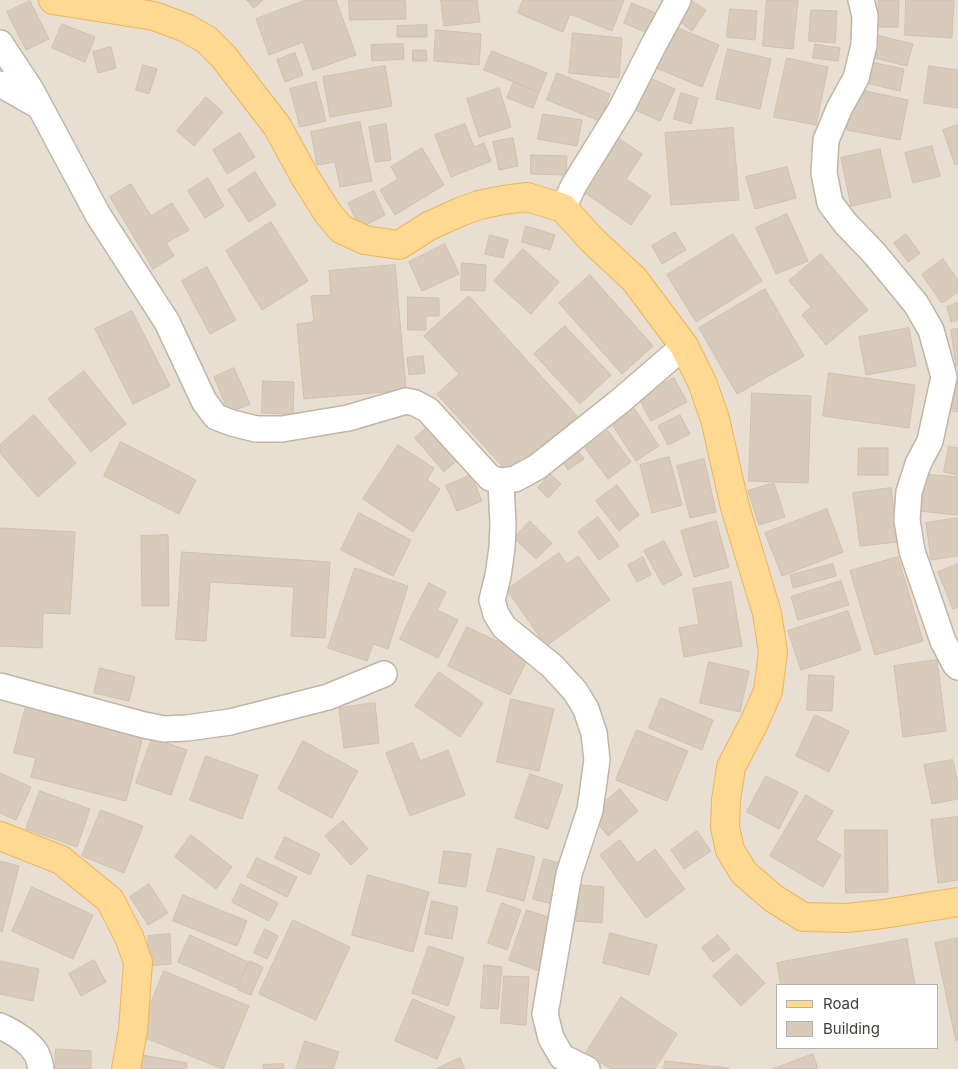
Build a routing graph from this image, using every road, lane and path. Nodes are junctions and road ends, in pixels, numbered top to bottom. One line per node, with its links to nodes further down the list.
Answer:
1 (53, 0): 4 (main road)
2 (678, 0): 8 (street)
3 (861, 0): 11 (street)
4 (157, 8): 8 (main road)
5 (0, 43): 7 (street)
6 (0, 84): 7 (street)
7 (40, 107): 10 (street)
8 (563, 208): 9 (main road)
9 (684, 346): 10 (street); 15 (main road)
10 (501, 481): 19 (street)
11 (958, 667)
12 (384, 674): 13 (street)
13 (0, 686)
14 (0, 836): 18 (main road)
15 (958, 902)
16 (0, 1026): 17 (street)
17 (42, 1069)
18 (126, 1069)
19 (587, 1069)

